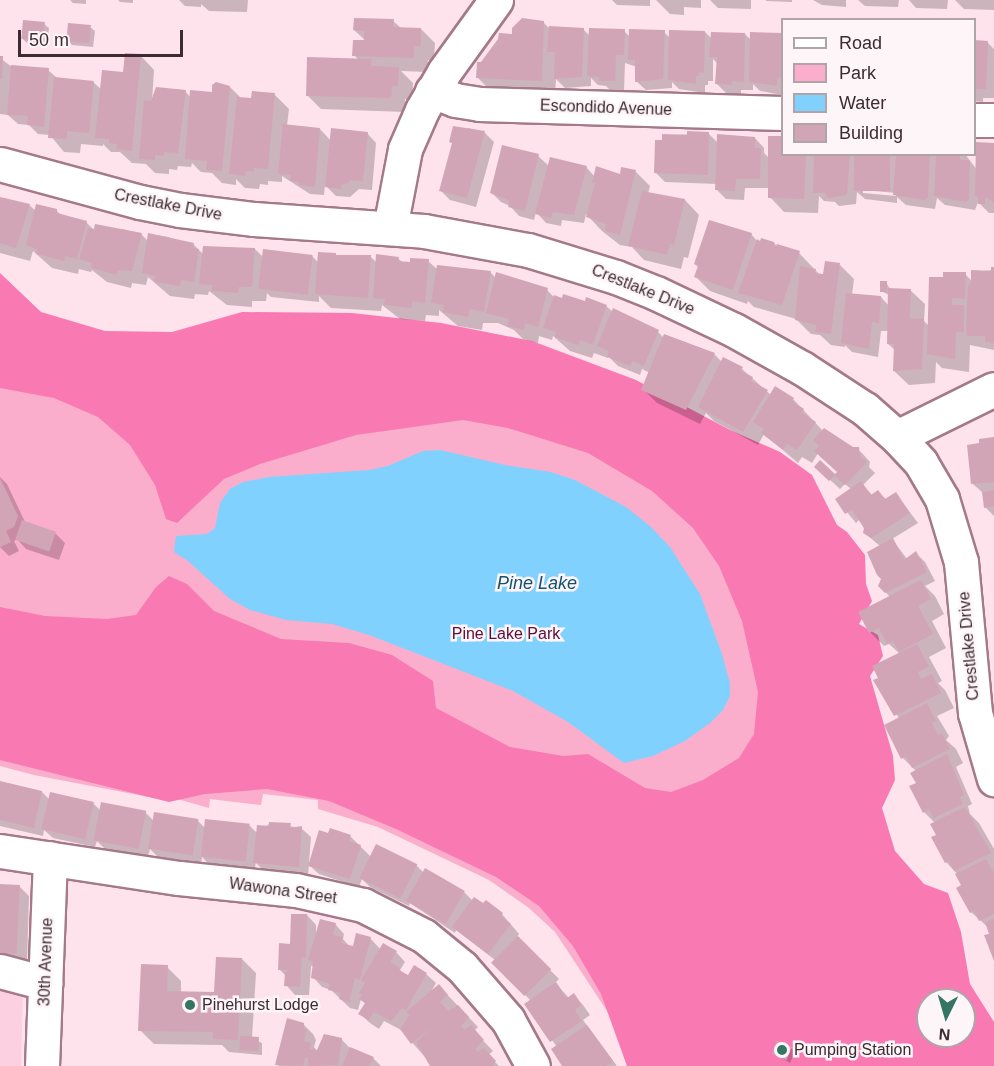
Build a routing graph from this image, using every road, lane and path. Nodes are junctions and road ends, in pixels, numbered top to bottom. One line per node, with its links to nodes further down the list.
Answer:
1 (496, 0): 2 (street)
2 (432, 91): 3 (street, Escondido Avenue); 7 (street)
3 (781, 113)
4 (976, 120): 5 (street)
5 (994, 120)
6 (0, 164): 7 (street, Crestlake Drive)
7 (390, 228): 9 (street, Crestlake Drive)
8 (994, 389): 9 (street)
9 (897, 437): 10 (street, Crestlake Drive)
10 (994, 779)
11 (0, 851): 12 (street, Wawona Street)
12 (50, 858): 14 (street, 30th Avenue); 16 (street, Wawona Street)
13 (0, 971): 14 (street)
14 (45, 983): 15 (street, 30th Avenue)
15 (42, 1066)
16 (533, 1066)

